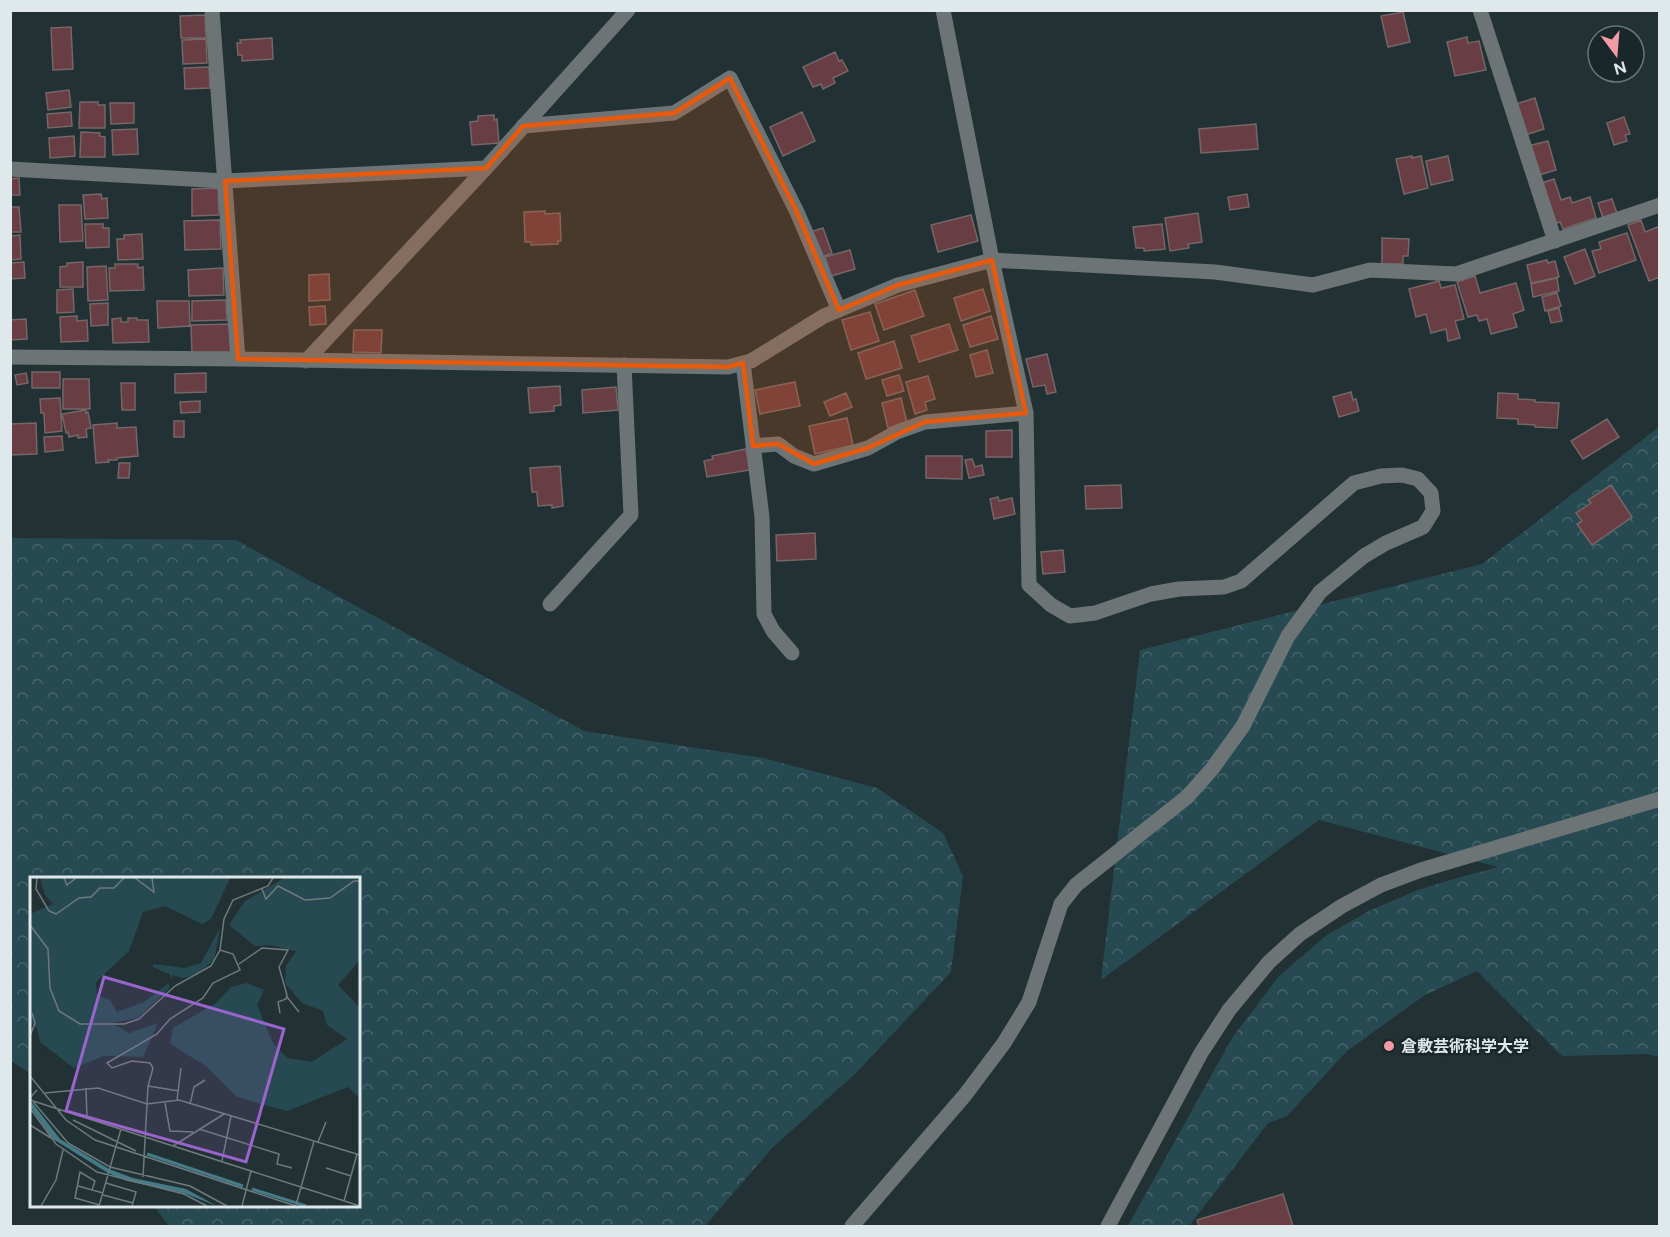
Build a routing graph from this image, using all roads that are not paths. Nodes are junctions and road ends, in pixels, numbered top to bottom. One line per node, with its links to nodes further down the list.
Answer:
1 (212, 10): 8 (street)
2 (628, 10): 5 (street)
3 (943, 10): 11 (street)
4 (1480, 10): 10 (street)
5 (523, 126): 6 (street); 12 (street)
6 (486, 168): 8 (street); 15 (street)
7 (10, 169): 8 (street)
8 (225, 181): 14 (street)
9 (1659, 205): 10 (street)
10 (1555, 241): 11 (street)
11 (992, 260): 12 (street); 18 (street)
12 (838, 310): 16 (street)
13 (10, 357): 14 (street)
14 (238, 359): 15 (street)
15 (306, 361): 17 (street)
16 (743, 363): 17 (street); 19 (street)
17 (624, 365): 20 (street)
18 (1026, 413): 19 (street); 23 (street)
19 (753, 446): 21 (street)
20 (550, 604)
21 (792, 653)
22 (1659, 799): 24 (street)
23 (852, 1227)
24 (1108, 1227)

